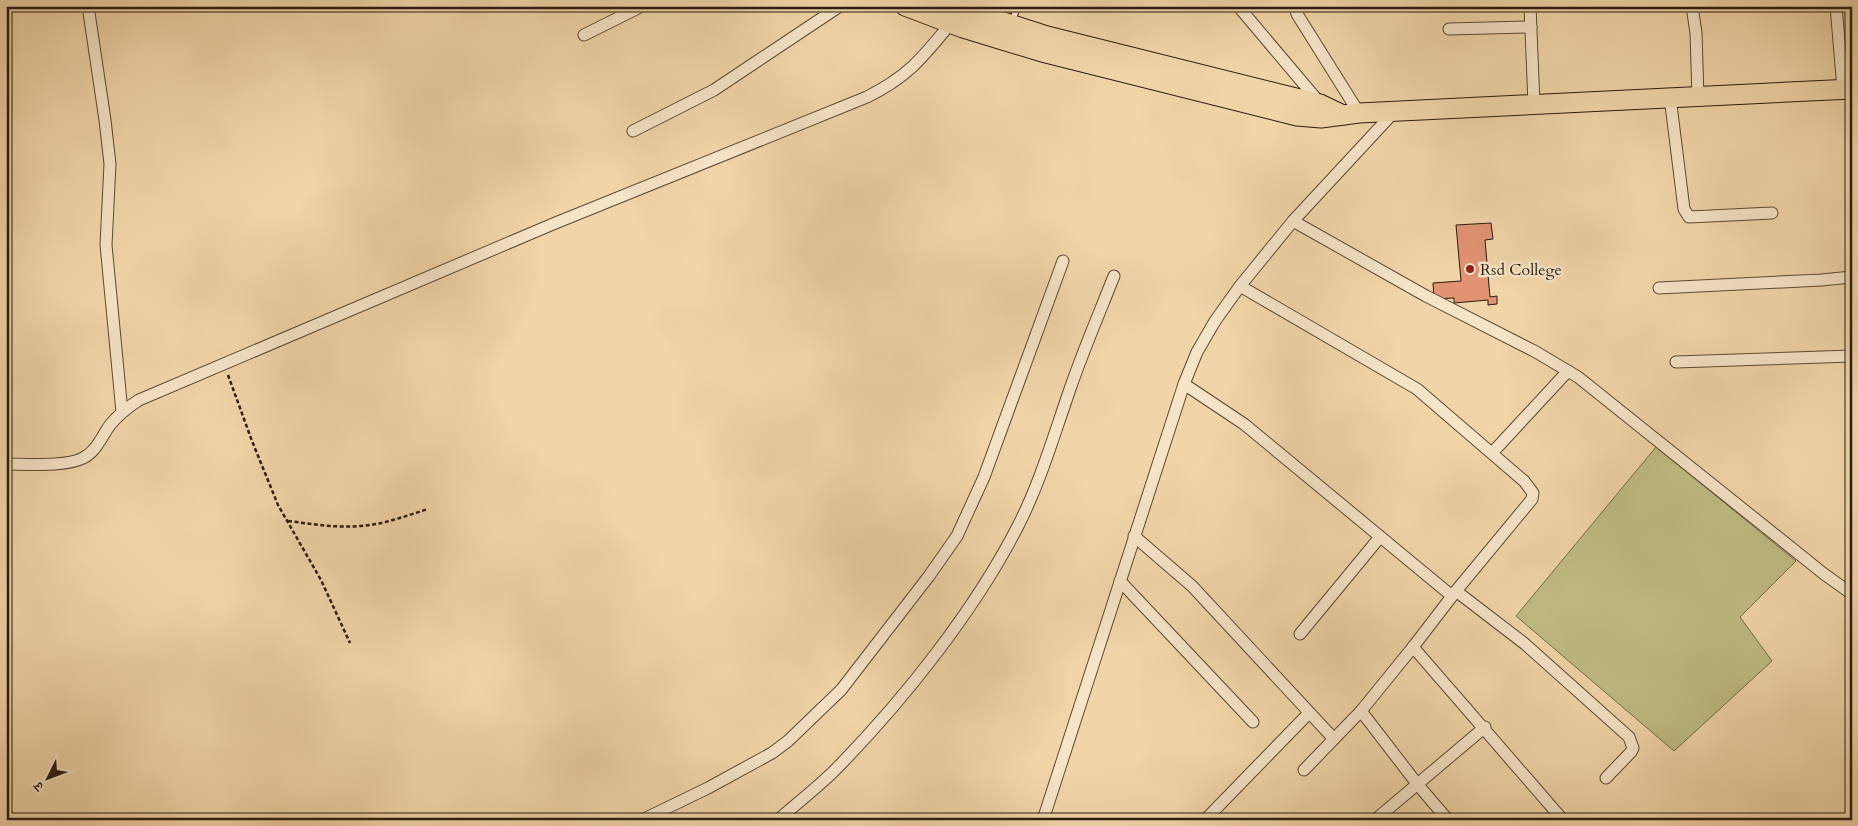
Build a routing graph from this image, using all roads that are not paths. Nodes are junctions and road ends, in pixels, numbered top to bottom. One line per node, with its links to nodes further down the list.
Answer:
1 (88, 6): 35 (street)
2 (642, 6): 15 (street)
3 (840, 6): 23 (street)
4 (904, 6): 11 (highway)
5 (1018, 6): 12 (lane)
6 (1238, 6): 19 (street)
7 (1296, 6): 22 (street)
8 (1530, 6): 13 (street)
9 (1692, 6): 18 (street)
10 (1836, 6): 16 (street)
11 (953, 15): 12 (highway); 22 (highway); 35 (street)
12 (1011, 25): 19 (highway)
13 (1531, 27): 14 (street); 20 (street)
14 (1449, 29)
15 (584, 35)
16 (1847, 89): 18 (highway)
17 (1670, 97): 18 (highway); 20 (highway); 24 (street)
18 (1698, 97)
19 (1320, 104): 22 (highway)
20 (1534, 104): 21 (highway)
21 (1395, 112): 22 (highway); 25 (street)
22 (1351, 114)
23 (633, 132)
24 (1772, 213)
25 (1293, 221): 29 (street); 33 (street)
26 (1063, 261): 53 (street)
27 (1114, 276): 54 (street)
28 (1852, 277): 30 (street)
29 (1240, 286): 34 (street); 36 (street)
30 (1659, 288)
31 (1852, 356): 32 (street)
32 (1676, 362)
33 (1568, 371): 36 (street); 42 (street)
34 (1184, 384): 38 (street); 39 (street)
35 (122, 412): 37 (street)
36 (1492, 453): 41 (street)
37 (6, 464)
38 (1134, 536): 40 (street); 46 (street)
39 (1380, 537): 41 (street); 43 (street)
40 (1120, 581): 47 (street); 55 (street)
41 (1454, 594): 44 (street); 51 (street)
42 (1852, 594)
43 (1300, 634)
44 (1414, 647): 45 (street); 48 (street)
45 (1361, 711): 49 (street); 52 (street)
46 (1309, 713): 49 (street); 56 (street)
47 (1253, 722)
48 (1485, 727): 52 (street); 59 (street)
49 (1334, 739): 50 (street)
50 (1304, 770)
51 (1606, 778)
52 (1418, 785): 57 (street); 58 (street)
53 (642, 820)
54 (778, 820)
55 (1043, 820)
56 (1205, 820)
57 (1375, 820)
58 (1448, 820)
59 (1563, 820)

